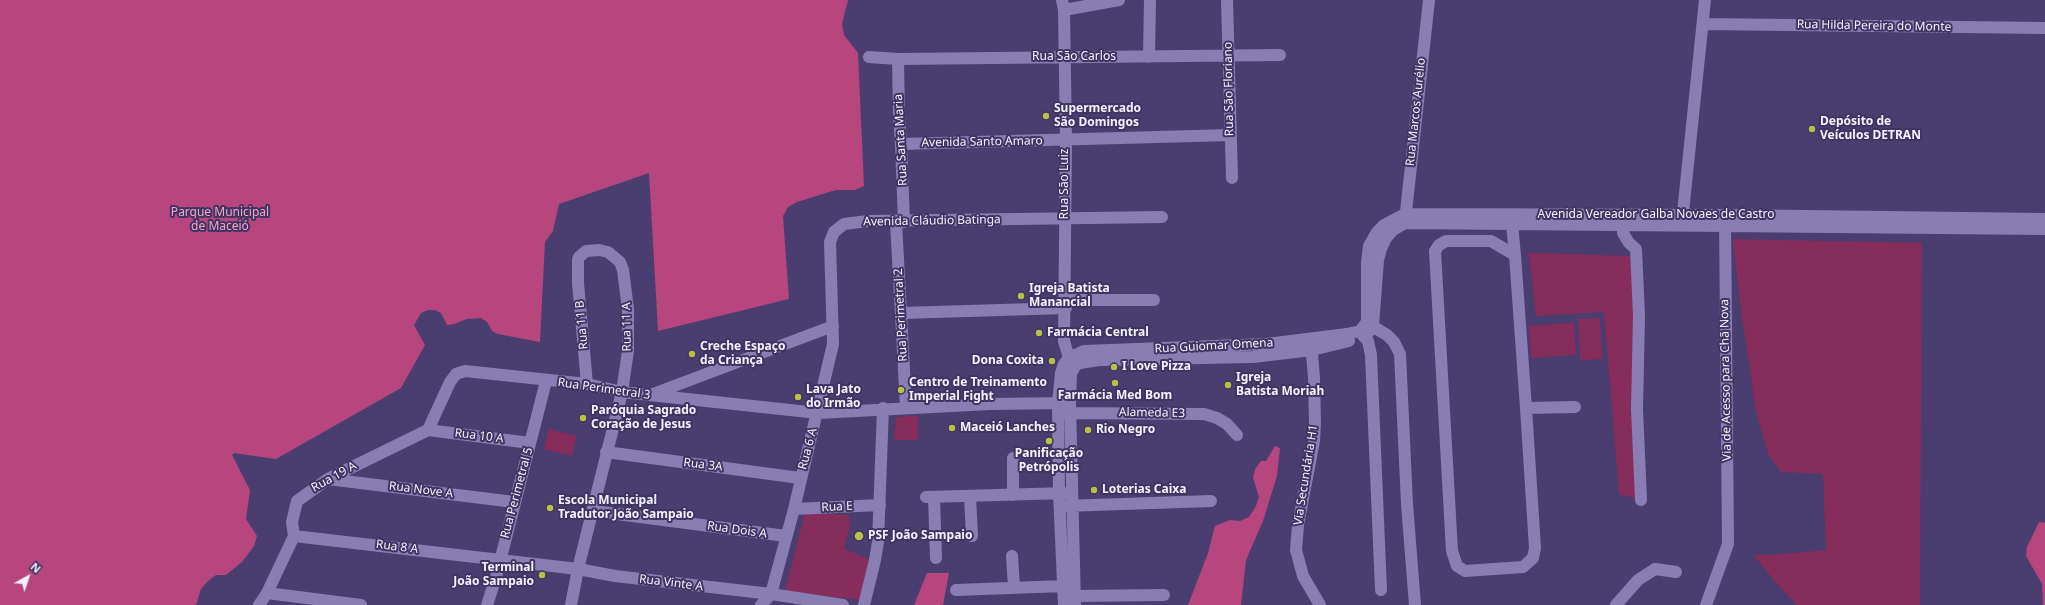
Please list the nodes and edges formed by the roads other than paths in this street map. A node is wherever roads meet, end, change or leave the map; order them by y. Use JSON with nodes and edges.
{"nodes":[{"id":1,"x":1119,"y":0,"type":"edge"},
{"id":2,"x":1150,"y":0,"type":"edge"},
{"id":3,"x":1228,"y":0,"type":"edge"},
{"id":4,"x":1429,"y":0,"type":"edge"},
{"id":5,"x":1705,"y":0,"type":"edge"},
{"id":6,"x":1063,"y":5,"type":"edge"},
{"id":7,"x":1702,"y":24,"type":"junction"},
{"id":8,"x":2045,"y":28,"type":"edge"},
{"id":9,"x":1280,"y":55,"type":"dead end"},
{"id":10,"x":1064,"y":56,"type":"junction"},
{"id":11,"x":869,"y":57,"type":"dead end"},
{"id":12,"x":1149,"y":57,"type":"junction"},
{"id":13,"x":1228,"y":57,"type":"junction"},
{"id":14,"x":898,"y":59,"type":"junction"},
{"id":15,"x":1230,"y":135,"type":"junction"},
{"id":16,"x":1066,"y":140,"type":"junction"},
{"id":17,"x":902,"y":144,"type":"junction"},
{"id":18,"x":1232,"y":178,"type":"dead end"},
{"id":19,"x":1162,"y":217,"type":"dead end"},
{"id":20,"x":1065,"y":219,"type":"junction"},
{"id":21,"x":1405,"y":219,"type":"junction"},
{"id":22,"x":2045,"y":219,"type":"edge"},
{"id":23,"x":1683,"y":220,"type":"junction"},
{"id":24,"x":1725,"y":221,"type":"junction"},
{"id":25,"x":900,"y":222,"type":"junction"},
{"id":26,"x":1512,"y":224,"type":"junction"},
{"id":27,"x":1623,"y":224,"type":"junction"},
{"id":28,"x":2045,"y":229,"type":"edge"},
{"id":29,"x":1515,"y":255,"type":"junction"},
{"id":30,"x":620,"y":262,"type":"joint"},
{"id":31,"x":830,"y":264,"type":"joint"},
{"id":32,"x":1154,"y":300,"type":"dead end"},
{"id":33,"x":1066,"y":304,"type":"junction"},
{"id":34,"x":902,"y":313,"type":"junction"},
{"id":35,"x":833,"y":326,"type":"junction"},
{"id":36,"x":1366,"y":329,"type":"junction"},
{"id":37,"x":1311,"y":344,"type":"junction"},
{"id":38,"x":1072,"y":361,"type":"junction"},
{"id":39,"x":546,"y":381,"type":"junction"},
{"id":40,"x":587,"y":384,"type":"junction"},
{"id":41,"x":622,"y":392,"type":"junction"},
{"id":42,"x":650,"y":395,"type":"junction"},
{"id":43,"x":906,"y":407,"type":"junction"},
{"id":44,"x":1575,"y":407,"type":"dead end"},
{"id":45,"x":883,"y":408,"type":"junction"},
{"id":46,"x":1064,"y":408,"type":"junction"},
{"id":47,"x":1526,"y":408,"type":"junction"},
{"id":48,"x":818,"y":413,"type":"junction"},
{"id":49,"x":428,"y":430,"type":"junction"},
{"id":50,"x":1238,"y":435,"type":"dead end"},
{"id":51,"x":530,"y":443,"type":"junction"},
{"id":52,"x":606,"y":452,"type":"junction"},
{"id":53,"x":1013,"y":458,"type":"dead end"},
{"id":54,"x":328,"y":478,"type":"junction"},
{"id":55,"x":800,"y":478,"type":"junction"},
{"id":56,"x":1065,"y":493,"type":"junction"},
{"id":57,"x":970,"y":496,"type":"junction"},
{"id":58,"x":1013,"y":496,"type":"junction"},
{"id":59,"x":1641,"y":500,"type":"dead end"},
{"id":60,"x":1211,"y":501,"type":"dead end"},
{"id":61,"x":514,"y":502,"type":"junction"},
{"id":62,"x":880,"y":505,"type":"junction"},
{"id":63,"x":1066,"y":506,"type":"junction"},
{"id":64,"x":794,"y":509,"type":"junction"},
{"id":65,"x":594,"y":511,"type":"junction"},
{"id":66,"x":294,"y":536,"type":"junction"},
{"id":67,"x":786,"y":536,"type":"junction"},
{"id":68,"x":972,"y":536,"type":"dead end"},
{"id":69,"x":1012,"y":556,"type":"dead end"},
{"id":70,"x":936,"y":558,"type":"dead end"},
{"id":71,"x":500,"y":559,"type":"junction"},
{"id":72,"x":578,"y":569,"type":"junction"},
{"id":73,"x":1676,"y":572,"type":"dead end"},
{"id":74,"x":1064,"y":586,"type":"junction"},
{"id":75,"x":1014,"y":587,"type":"junction"},
{"id":76,"x":956,"y":590,"type":"dead end"},
{"id":77,"x":1381,"y":590,"type":"dead end"},
{"id":78,"x":267,"y":593,"type":"junction"},
{"id":79,"x":771,"y":594,"type":"junction"},
{"id":80,"x":1164,"y":595,"type":"dead end"},
{"id":81,"x":1075,"y":600,"type":"edge"},
{"id":82,"x":259,"y":605,"type":"edge"},
{"id":83,"x":361,"y":605,"type":"edge"},
{"id":84,"x":487,"y":605,"type":"edge"},
{"id":85,"x":571,"y":605,"type":"edge"},
{"id":86,"x":761,"y":605,"type":"edge"},
{"id":87,"x":843,"y":605,"type":"edge"},
{"id":88,"x":864,"y":605,"type":"edge"},
{"id":89,"x":1064,"y":605,"type":"edge"},
{"id":90,"x":1320,"y":605,"type":"edge"},
{"id":91,"x":1415,"y":605,"type":"edge"},
{"id":92,"x":1616,"y":605,"type":"edge"},
{"id":93,"x":1706,"y":605,"type":"edge"}],
"edges":[{"from":1,"to":6,"type":"street"},
{"from":2,"to":12,"type":"street"},
{"from":3,"to":13,"type":"street","name":"Rua São Floriano"},
{"from":4,"to":21,"type":"street","name":"Rua Marcos Aurélio"},
{"from":5,"to":7,"type":"street"},
{"from":6,"to":10,"type":"street","name":"Rua São Luiz"},
{"from":7,"to":8,"type":"street","name":"Rua Hilda Pereira do Monte"},
{"from":7,"to":23,"type":"street"},
{"from":9,"to":13,"type":"street","name":"Rua São Carlos"},
{"from":10,"to":12,"type":"street","name":"Rua São Carlos"},
{"from":10,"to":14,"type":"street","name":"Rua São Carlos"},
{"from":10,"to":16,"type":"street","name":"Rua São Luiz"},
{"from":11,"to":14,"type":"street","name":"Rua São Carlos"},
{"from":12,"to":13,"type":"street","name":"Rua São Carlos"},
{"from":13,"to":15,"type":"street","name":"Rua São Floriano"},
{"from":14,"to":17,"type":"street","name":"Rua Santa Maria"},
{"from":15,"to":16,"type":"street","name":"Avenida Santo Amaro"},
{"from":15,"to":18,"type":"street","name":"Rua São Floriano"},
{"from":16,"to":17,"type":"street","name":"Avenida Santo Amaro"},
{"from":16,"to":20,"type":"street","name":"Rua São Luiz"},
{"from":17,"to":25,"type":"street","name":"Rua Santa Maria"},
{"from":19,"to":20,"type":"street","name":"Avenida Cláudio Batinga"},
{"from":20,"to":25,"type":"street","name":"Avenida Cláudio Batinga"},
{"from":20,"to":33,"type":"street","name":"Rua São Luiz"},
{"from":21,"to":23,"type":"street","name":"Avenida Vereador Galba Novaes de Castro"},
{"from":21,"to":26,"type":"street","name":"Avenida Vereador Galba Novaes de Castro"},
{"from":21,"to":36,"type":"street","name":"Avenida Vereador Galba Novaes de Castro"},
{"from":22,"to":24,"type":"street","name":"Avenida Vereador Galba Novaes de Castro"},
{"from":23,"to":24,"type":"street","name":"Avenida Vereador Galba Novaes de Castro"},
{"from":23,"to":27,"type":"street","name":"Avenida Vereador Galba Novaes de Castro"},
{"from":24,"to":28,"type":"street","name":"Avenida Vereador Galba Novaes de Castro"},
{"from":24,"to":93,"type":"street","name":"Via de Acesso para Chã Nova"},
{"from":25,"to":31,"type":"street","name":"Avenida Cláudio Batinga"},
{"from":25,"to":34,"type":"street","name":"Rua Perimetral 2"},
{"from":26,"to":27,"type":"street","name":"Avenida Vereador Galba Novaes de Castro"},
{"from":26,"to":29,"type":"street"},
{"from":27,"to":59,"type":"street"},
{"from":29,"to":47,"type":"street"},
{"from":29,"to":47,"type":"street"},
{"from":30,"to":40,"type":"street","name":"Rua 11 B"},
{"from":30,"to":41,"type":"street","name":"Rua 11 A"},
{"from":31,"to":35,"type":"street","name":"Rua 6 A"},
{"from":32,"to":33,"type":"street"},
{"from":33,"to":34,"type":"street"},
{"from":33,"to":38,"type":"street","name":"Rua São Luiz"},
{"from":34,"to":43,"type":"street","name":"Rua Perimetral 2"},
{"from":35,"to":42,"type":"street"},
{"from":35,"to":48,"type":"street","name":"Rua 6 A"},
{"from":36,"to":37,"type":"street","name":"Rua Guiomar Omena"},
{"from":36,"to":77,"type":"street"},
{"from":36,"to":91,"type":"street"},
{"from":37,"to":38,"type":"street","name":"Rua Guiomar Omena"},
{"from":37,"to":90,"type":"street","name":"Via Secundária H1"},
{"from":38,"to":46,"type":"street"},
{"from":39,"to":40,"type":"street","name":"Rua Perimetral 3"},
{"from":39,"to":49,"type":"street","name":"Rua Perimetral 3"},
{"from":39,"to":51,"type":"street","name":"Rua Perimetral 5"},
{"from":40,"to":41,"type":"street","name":"Rua Perimetral 3"},
{"from":41,"to":42,"type":"street","name":"Rua Perimetral 3"},
{"from":41,"to":52,"type":"street","name":"Rua 11 A"},
{"from":42,"to":48,"type":"street","name":"Rua Perimetral 3"},
{"from":43,"to":45,"type":"street","name":"Rua Perimetral 3"},
{"from":43,"to":46,"type":"street","name":"Alameda E3"},
{"from":44,"to":47,"type":"street"},
{"from":45,"to":48,"type":"street","name":"Rua Perimetral 3"},
{"from":45,"to":62,"type":"street"},
{"from":46,"to":50,"type":"street","name":"Alameda E3"},
{"from":46,"to":56,"type":"street"},
{"from":48,"to":55,"type":"street","name":"Rua 6 A"},
{"from":49,"to":51,"type":"street","name":"Rua 10 A"},
{"from":49,"to":54,"type":"street","name":"Rua 19 A"},
{"from":51,"to":61,"type":"street","name":"Rua Perimetral 5"},
{"from":52,"to":55,"type":"street","name":"Rua 3A"},
{"from":52,"to":65,"type":"street","name":"Rua 11 A"},
{"from":53,"to":58,"type":"street"},
{"from":54,"to":61,"type":"street","name":"Rua Nove A"},
{"from":54,"to":66,"type":"street","name":"Rua 19 A"},
{"from":55,"to":64,"type":"street","name":"Rua 6 A"},
{"from":56,"to":58,"type":"street"},
{"from":56,"to":63,"type":"street"},
{"from":57,"to":58,"type":"street"},
{"from":57,"to":68,"type":"street"},
{"from":57,"to":70,"type":"street"},
{"from":60,"to":63,"type":"street"},
{"from":61,"to":71,"type":"street","name":"Rua Perimetral 5"},
{"from":62,"to":64,"type":"street","name":"Rua E"},
{"from":62,"to":88,"type":"street"},
{"from":63,"to":74,"type":"street"},
{"from":63,"to":81,"type":"street"},
{"from":64,"to":67,"type":"street","name":"Rua 6 A"},
{"from":65,"to":67,"type":"street","name":"Rua Dois A"},
{"from":65,"to":72,"type":"street","name":"Rua 11 A"},
{"from":66,"to":71,"type":"street","name":"Rua 8 A"},
{"from":66,"to":78,"type":"street","name":"Rua 19 A"},
{"from":67,"to":79,"type":"street","name":"Rua 6 A"},
{"from":69,"to":75,"type":"street"},
{"from":71,"to":72,"type":"street","name":"Rua Vinte A"},
{"from":71,"to":84,"type":"street","name":"Rua Perimetral 5"},
{"from":72,"to":79,"type":"street","name":"Rua Vinte A"},
{"from":72,"to":85,"type":"street","name":"Rua 11 A"},
{"from":73,"to":92,"type":"street"},
{"from":74,"to":75,"type":"street"},
{"from":74,"to":89,"type":"street"},
{"from":75,"to":76,"type":"street"},
{"from":78,"to":82,"type":"street","name":"Rua 19 A"},
{"from":78,"to":83,"type":"street"},
{"from":79,"to":86,"type":"street","name":"Rua 6 A"},
{"from":79,"to":87,"type":"street","name":"Rua Vinte A"},
{"from":80,"to":81,"type":"street"}]}
